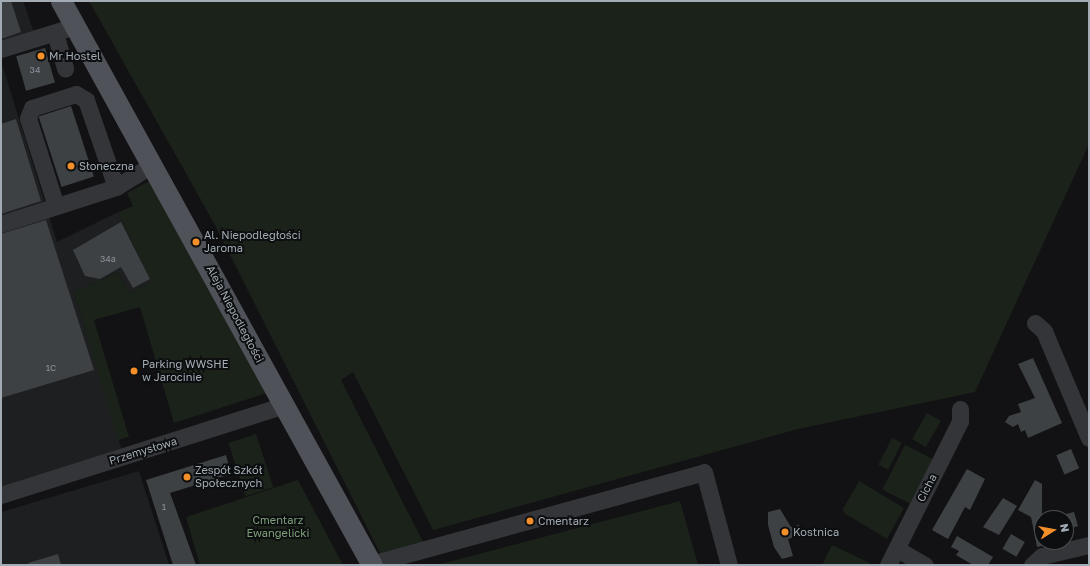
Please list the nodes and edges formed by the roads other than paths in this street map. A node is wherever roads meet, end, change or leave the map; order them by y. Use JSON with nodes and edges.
{"nodes":[{"id":1,"x":62,"y":1,"type":"edge"},
{"id":2,"x":75,"y":26,"type":"junction"},
{"id":3,"x":55,"y":33,"type":"junction"},
{"id":4,"x":1,"y":49,"type":"edge"},
{"id":5,"x":65,"y":69,"type":"dead end"},
{"id":6,"x":152,"y":165,"type":"junction"},
{"id":7,"x":116,"y":187,"type":"junction"},
{"id":8,"x":56,"y":206,"type":"junction"},
{"id":9,"x":1,"y":224,"type":"edge"},
{"id":10,"x":1035,"y":323,"type":"dead end"},
{"id":11,"x":284,"y":405,"type":"junction"},
{"id":12,"x":960,"y":409,"type":"dead end"},
{"id":13,"x":1089,"y":438,"type":"edge"},
{"id":14,"x":1,"y":495,"type":"edge"},
{"id":15,"x":1089,"y":545,"type":"edge"},
{"id":16,"x":896,"y":549,"type":"junction"},
{"id":17,"x":372,"y":565,"type":"edge"},
{"id":18,"x":729,"y":565,"type":"edge"},
{"id":19,"x":888,"y":565,"type":"edge"},
{"id":20,"x":925,"y":565,"type":"edge"},
{"id":21,"x":1032,"y":565,"type":"edge"}],
"edges":[{"from":1,"to":2,"type":"main road","name":"Aleja Niepodległości"},
{"from":2,"to":3,"type":"street"},
{"from":2,"to":6,"type":"main road","name":"Aleja Niepodległości"},
{"from":3,"to":4,"type":"street"},
{"from":3,"to":5,"type":"street"},
{"from":6,"to":7,"type":"street"},
{"from":6,"to":11,"type":"main road","name":"Aleja Niepodległości"},
{"from":7,"to":8,"type":"street"},
{"from":7,"to":8,"type":"street"},
{"from":8,"to":9,"type":"street"},
{"from":10,"to":13,"type":"street"},
{"from":11,"to":14,"type":"street","name":"Przemysłowa"},
{"from":11,"to":17,"type":"main road","name":"Aleja Niepodległości"},
{"from":12,"to":16,"type":"street","name":"Cicha"},
{"from":15,"to":21,"type":"street"},
{"from":16,"to":19,"type":"street","name":"Cicha"},
{"from":16,"to":20,"type":"street"},
{"from":17,"to":18,"type":"street"}]}
